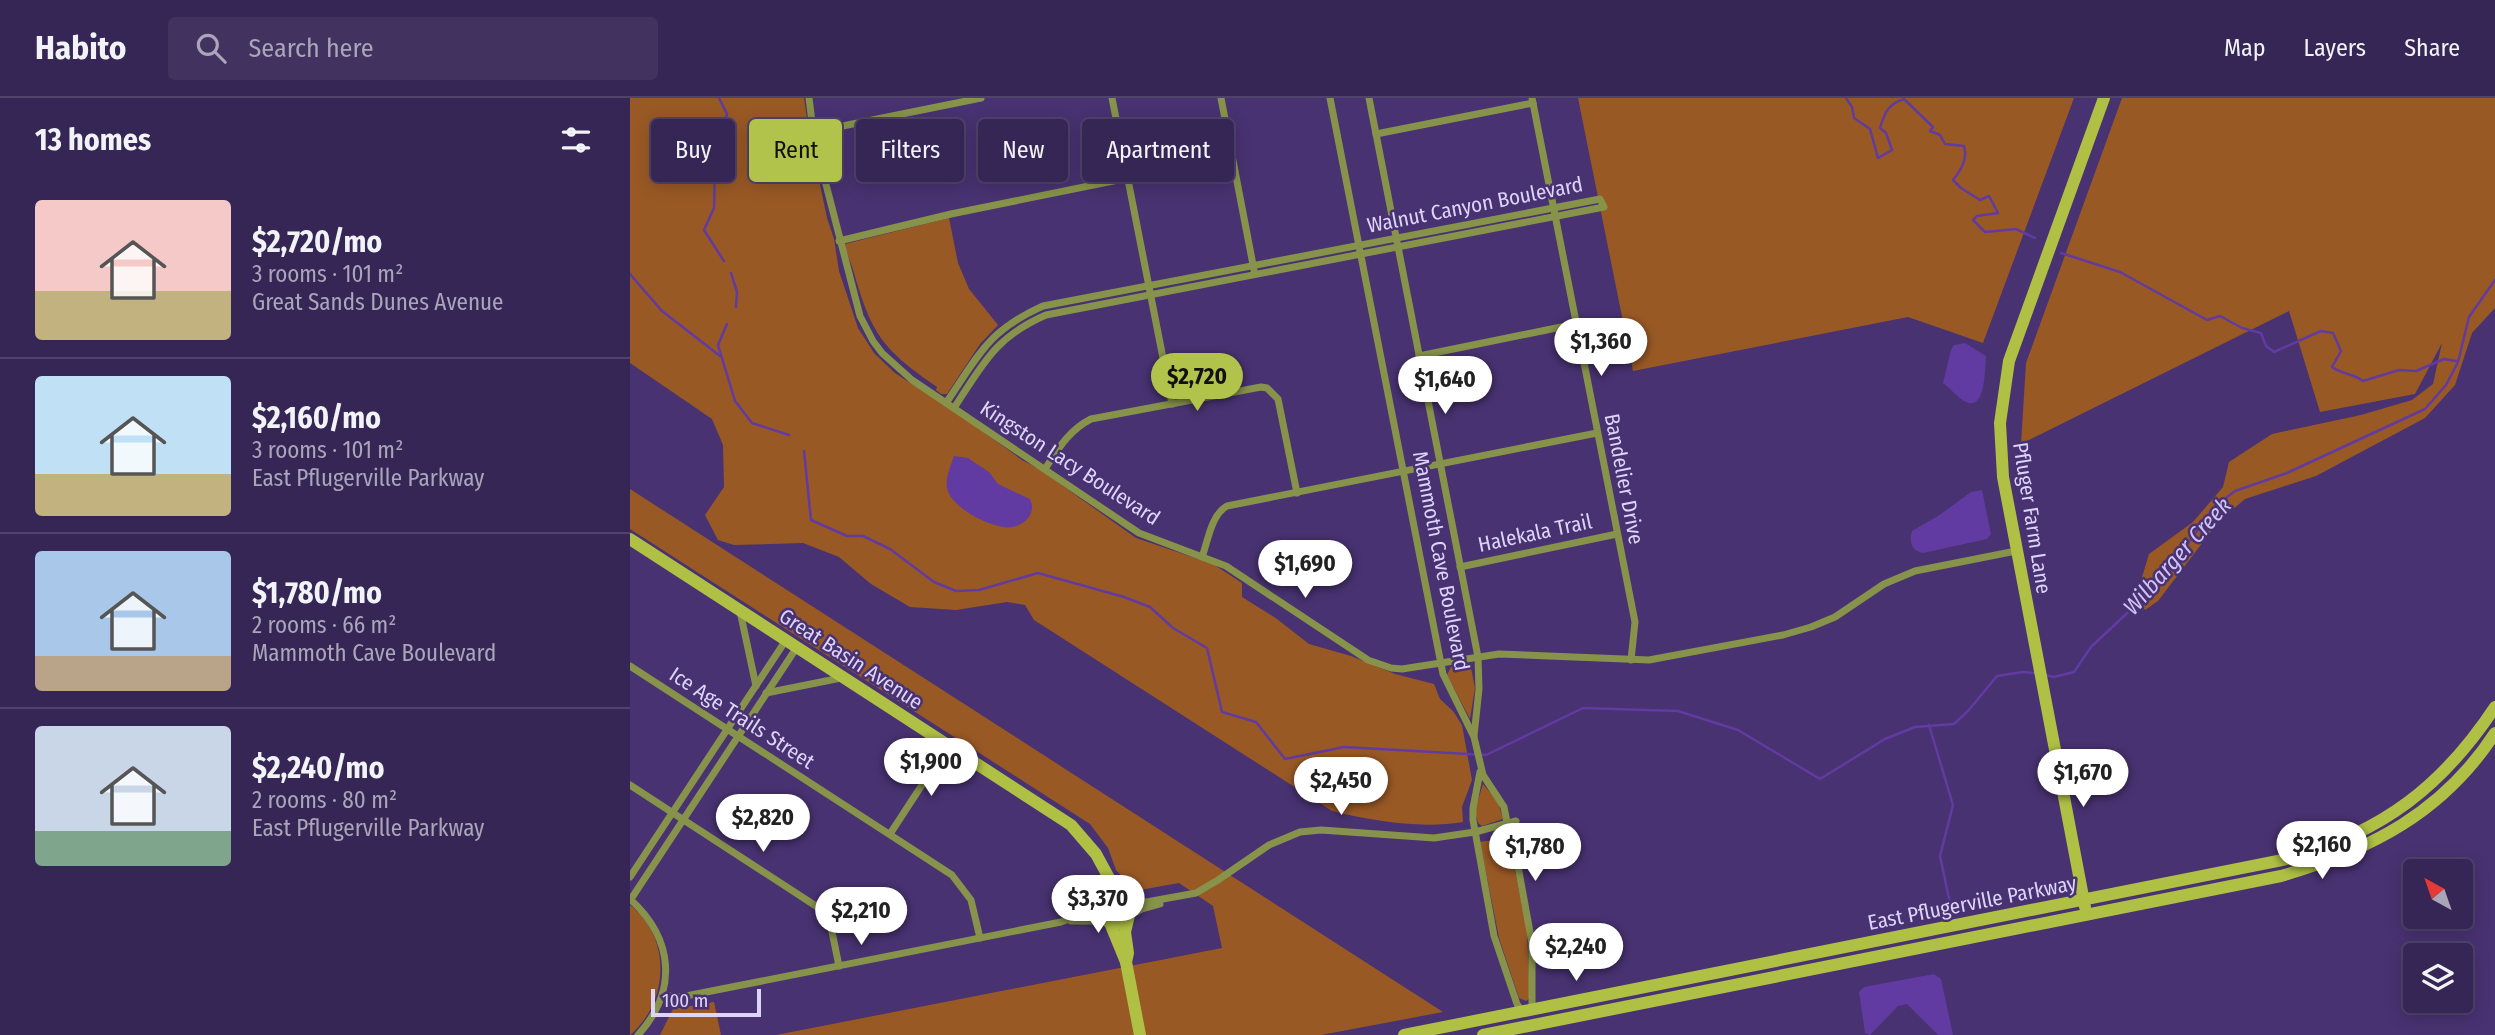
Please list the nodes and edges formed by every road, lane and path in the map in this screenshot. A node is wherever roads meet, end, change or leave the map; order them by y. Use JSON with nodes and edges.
{"nodes":[{"id":1,"x":809,"y":98,"type":"edge"},
{"id":2,"x":981,"y":98,"type":"edge"},
{"id":3,"x":1112,"y":98,"type":"edge"},
{"id":4,"x":1221,"y":98,"type":"edge"},
{"id":5,"x":1330,"y":98,"type":"edge"},
{"id":6,"x":1369,"y":98,"type":"edge"},
{"id":7,"x":2104,"y":98,"type":"edge"},
{"id":8,"x":1532,"y":101,"type":"edge"},
{"id":9,"x":811,"y":119,"type":"edge"},
{"id":10,"x":1116,"y":119,"type":"edge"},
{"id":11,"x":842,"y":126,"type":"edge"},
{"id":12,"x":1376,"y":134,"type":"junction"},
{"id":13,"x":825,"y":182,"type":"edge"},
{"id":14,"x":1109,"y":182,"type":"edge"},
{"id":15,"x":1129,"y":182,"type":"edge"},
{"id":16,"x":1554,"y":213,"type":"junction"},
{"id":17,"x":1396,"y":239,"type":"junction"},
{"id":18,"x":839,"y":241,"type":"junction"},
{"id":19,"x":1359,"y":245,"type":"junction"},
{"id":20,"x":1398,"y":248,"type":"junction"},
{"id":21,"x":1360,"y":254,"type":"junction"},
{"id":22,"x":1254,"y":270,"type":"junction"},
{"id":23,"x":1150,"y":290,"type":"junction"},
{"id":24,"x":1576,"y":324,"type":"junction"},
{"id":25,"x":1419,"y":356,"type":"junction"},
{"id":26,"x":946,"y":403,"type":"junction"},
{"id":27,"x":1172,"y":404,"type":"junction"},
{"id":28,"x":954,"y":408,"type":"junction"},
{"id":29,"x":1597,"y":433,"type":"junction"},
{"id":30,"x":1440,"y":465,"type":"junction"},
{"id":31,"x":1045,"y":469,"type":"junction"},
{"id":32,"x":1403,"y":470,"type":"junction"},
{"id":33,"x":1297,"y":493,"type":"junction"},
{"id":34,"x":1617,"y":534,"type":"junction"},
{"id":35,"x":632,"y":543,"type":"edge"},
{"id":36,"x":2016,"y":551,"type":"junction"},
{"id":37,"x":1202,"y":557,"type":"junction"},
{"id":38,"x":1460,"y":566,"type":"junction"},
{"id":39,"x":740,"y":610,"type":"junction"},
{"id":40,"x":791,"y":643,"type":"junction"},
{"id":41,"x":1478,"y":657,"type":"junction"},
{"id":42,"x":1631,"y":660,"type":"junction"},
{"id":43,"x":1440,"y":663,"type":"junction"},
{"id":44,"x":630,"y":666,"type":"edge"},
{"id":45,"x":844,"y":677,"type":"junction"},
{"id":46,"x":756,"y":686,"type":"junction"},
{"id":47,"x":766,"y":693,"type":"junction"},
{"id":48,"x":2495,"y":707,"type":"edge"},
{"id":49,"x":728,"y":730,"type":"junction"},
{"id":50,"x":2495,"y":733,"type":"edge"},
{"id":51,"x":738,"y":736,"type":"junction"},
{"id":52,"x":1474,"y":737,"type":"junction"},
{"id":53,"x":948,"y":745,"type":"junction"},
{"id":54,"x":1480,"y":768,"type":"junction"},
{"id":55,"x":2444,"y":772,"type":"junction"},
{"id":56,"x":2454,"y":782,"type":"junction"},
{"id":57,"x":630,"y":785,"type":"edge"},
{"id":58,"x":673,"y":813,"type":"junction"},
{"id":59,"x":684,"y":818,"type":"junction"},
{"id":60,"x":1516,"y":821,"type":"dead end"},
{"id":61,"x":1507,"y":824,"type":"junction"},
{"id":62,"x":1475,"y":832,"type":"junction"},
{"id":63,"x":890,"y":834,"type":"junction"},
{"id":64,"x":1106,"y":872,"type":"junction"},
{"id":65,"x":630,"y":877,"type":"edge"},
{"id":66,"x":1187,"y":895,"type":"junction"},
{"id":67,"x":1125,"y":898,"type":"junction"},
{"id":68,"x":631,"y":899,"type":"edge"},
{"id":69,"x":2084,"y":900,"type":"junction"},
{"id":70,"x":1104,"y":902,"type":"junction"},
{"id":71,"x":2087,"y":915,"type":"junction"},
{"id":72,"x":1128,"y":918,"type":"junction"},
{"id":73,"x":1063,"y":922,"type":"junction"},
{"id":74,"x":1109,"y":922,"type":"junction"},
{"id":75,"x":979,"y":938,"type":"junction"},
{"id":76,"x":1808,"y":954,"type":"junction"},
{"id":77,"x":1126,"y":962,"type":"junction"},
{"id":78,"x":839,"y":966,"type":"junction"},
{"id":79,"x":1812,"y":969,"type":"junction"},
{"id":80,"x":663,"y":995,"type":"junction"},
{"id":81,"x":1527,"y":1010,"type":"junction"},
{"id":82,"x":1531,"y":1030,"type":"edge"},
{"id":83,"x":638,"y":1035,"type":"edge"},
{"id":84,"x":1140,"y":1035,"type":"edge"},
{"id":85,"x":1404,"y":1035,"type":"edge"},
{"id":86,"x":1483,"y":1035,"type":"edge"}],
"edges":[{"from":1,"to":9,"type":"street","name":"Kingston Lacy Boulevard"},
{"from":2,"to":11,"type":"street"},
{"from":3,"to":10,"type":"street"},
{"from":4,"to":22,"type":"street"},
{"from":5,"to":19,"type":"street","name":"Mammoth Cave Boulevard"},
{"from":6,"to":12,"type":"street","name":"Mammoth Cave Boulevard"},
{"from":7,"to":36,"type":"main road","name":"Pfluger Farm Lane"},
{"from":8,"to":12,"type":"street"},
{"from":8,"to":16,"type":"street","name":"Bandelier Drive"},
{"from":12,"to":17,"type":"street","name":"Mammoth Cave Boulevard"},
{"from":13,"to":18,"type":"street","name":"Kingston Lacy Boulevard"},
{"from":14,"to":18,"type":"street"},
{"from":15,"to":23,"type":"street"},
{"from":16,"to":16,"type":"street","name":"Walnut Canyon Boulevard"},
{"from":16,"to":17,"type":"street","name":"Walnut Canyon Boulevard"},
{"from":16,"to":20,"type":"street","name":"Walnut Canyon Boulevard"},
{"from":16,"to":24,"type":"street","name":"Bandelier Drive"},
{"from":17,"to":19,"type":"street","name":"Walnut Canyon Boulevard"},
{"from":17,"to":20,"type":"street","name":"Mammoth Cave Boulevard"},
{"from":18,"to":26,"type":"street","name":"Kingston Lacy Boulevard"},
{"from":19,"to":21,"type":"street","name":"Mammoth Cave Boulevard"},
{"from":19,"to":22,"type":"street","name":"Walnut Canyon Boulevard"},
{"from":20,"to":21,"type":"street","name":"Walnut Canyon Boulevard"},
{"from":20,"to":25,"type":"street","name":"Mammoth Cave Boulevard"},
{"from":21,"to":22,"type":"street","name":"Walnut Canyon Boulevard"},
{"from":21,"to":32,"type":"street","name":"Mammoth Cave Boulevard"},
{"from":22,"to":23,"type":"street","name":"Walnut Canyon Boulevard"},
{"from":23,"to":26,"type":"street","name":"Walnut Canyon Boulevard"},
{"from":23,"to":27,"type":"street"},
{"from":23,"to":28,"type":"street","name":"Walnut Canyon Boulevard"},
{"from":24,"to":25,"type":"street"},
{"from":24,"to":29,"type":"street","name":"Bandelier Drive"},
{"from":25,"to":30,"type":"street","name":"Mammoth Cave Boulevard"},
{"from":26,"to":28,"type":"street","name":"Kingston Lacy Boulevard"},
{"from":27,"to":31,"type":"street"},
{"from":27,"to":33,"type":"street"},
{"from":28,"to":31,"type":"street","name":"Kingston Lacy Boulevard"},
{"from":29,"to":30,"type":"street"},
{"from":29,"to":34,"type":"street","name":"Bandelier Drive"},
{"from":30,"to":32,"type":"street"},
{"from":30,"to":38,"type":"street","name":"Mammoth Cave Boulevard"},
{"from":31,"to":37,"type":"street","name":"Kingston Lacy Boulevard"},
{"from":32,"to":33,"type":"street"},
{"from":32,"to":43,"type":"street","name":"Mammoth Cave Boulevard"},
{"from":33,"to":37,"type":"street"},
{"from":34,"to":38,"type":"street","name":"Halekala Trail"},
{"from":34,"to":42,"type":"street","name":"Bandelier Drive"},
{"from":35,"to":39,"type":"main road","name":"Great Basin Avenue"},
{"from":36,"to":42,"type":"street","name":"Kingston Lacy Boulevard"},
{"from":36,"to":69,"type":"main road","name":"Pfluger Farm Lane"},
{"from":37,"to":43,"type":"street","name":"Kingston Lacy Boulevard"},
{"from":38,"to":41,"type":"street","name":"Mammoth Cave Boulevard"},
{"from":39,"to":40,"type":"main road","name":"Great Basin Avenue"},
{"from":39,"to":46,"type":"street"},
{"from":40,"to":45,"type":"main road","name":"Great Basin Avenue"},
{"from":40,"to":46,"type":"street"},
{"from":40,"to":47,"type":"street"},
{"from":41,"to":42,"type":"street","name":"Kingston Lacy Boulevard"},
{"from":41,"to":43,"type":"street","name":"Kingston Lacy Boulevard"},
{"from":41,"to":52,"type":"street","name":"Mammoth Cave Boulevard"},
{"from":43,"to":52,"type":"street","name":"Mammoth Cave Boulevard"},
{"from":44,"to":49,"type":"street","name":"Ice Age Trails Street"},
{"from":45,"to":47,"type":"street"},
{"from":45,"to":53,"type":"main road","name":"Great Basin Avenue"},
{"from":46,"to":49,"type":"street"},
{"from":47,"to":51,"type":"street"},
{"from":48,"to":55,"type":"main road","name":"East Pflugerville Parkway"},
{"from":49,"to":51,"type":"street","name":"Ice Age Trails Street"},
{"from":49,"to":58,"type":"street"},
{"from":50,"to":56,"type":"main road","name":"East Pflugerville Parkway"},
{"from":51,"to":59,"type":"street"},
{"from":51,"to":63,"type":"street","name":"Ice Age Trails Street"},
{"from":52,"to":54,"type":"street","name":"Mammoth Cave Boulevard"},
{"from":53,"to":63,"type":"street"},
{"from":53,"to":64,"type":"main road","name":"Great Basin Avenue"},
{"from":54,"to":61,"type":"street","name":"Mammoth Cave Boulevard"},
{"from":54,"to":62,"type":"street","name":"Mammoth Cave Boulevard"},
{"from":55,"to":56,"type":"street"},
{"from":55,"to":69,"type":"main road","name":"East Pflugerville Parkway"},
{"from":56,"to":71,"type":"main road","name":"East Pflugerville Parkway"},
{"from":57,"to":58,"type":"street"},
{"from":58,"to":59,"type":"street"},
{"from":58,"to":65,"type":"street"},
{"from":59,"to":68,"type":"street"},
{"from":59,"to":78,"type":"street"},
{"from":60,"to":61,"type":"street"},
{"from":61,"to":62,"type":"street"},
{"from":61,"to":81,"type":"street","name":"Mammoth Cave Boulevard"},
{"from":62,"to":66,"type":"street"},
{"from":62,"to":81,"type":"street","name":"Mammoth Cave Boulevard"},
{"from":63,"to":75,"type":"street","name":"Ice Age Trails Street"},
{"from":64,"to":67,"type":"main road","name":"Great Basin Avenue"},
{"from":64,"to":70,"type":"main road"},
{"from":66,"to":67,"type":"street"},
{"from":66,"to":72,"type":"street"},
{"from":67,"to":70,"type":"main road"},
{"from":67,"to":72,"type":"main road"},
{"from":68,"to":80,"type":"street"},
{"from":69,"to":71,"type":"main road","name":"Pfluger Farm Lane"},
{"from":69,"to":76,"type":"main road","name":"East Pflugerville Parkway"},
{"from":70,"to":73,"type":"street"},
{"from":70,"to":74,"type":"main road"},
{"from":71,"to":79,"type":"main road","name":"East Pflugerville Parkway"},
{"from":72,"to":74,"type":"main road"},
{"from":72,"to":77,"type":"main road"},
{"from":73,"to":74,"type":"street"},
{"from":73,"to":75,"type":"street"},
{"from":74,"to":77,"type":"main road"},
{"from":75,"to":78,"type":"street"},
{"from":76,"to":79,"type":"street"},
{"from":76,"to":81,"type":"main road","name":"East Pflugerville Parkway"},
{"from":77,"to":84,"type":"main road"},
{"from":78,"to":80,"type":"street"},
{"from":79,"to":82,"type":"main road","name":"East Pflugerville Parkway"},
{"from":80,"to":83,"type":"street"},
{"from":81,"to":82,"type":"main road","name":"Mammoth Cave Boulevard"},
{"from":81,"to":85,"type":"main road","name":"East Pflugerville Parkway"},
{"from":82,"to":86,"type":"main road","name":"East Pflugerville Parkway"}]}
